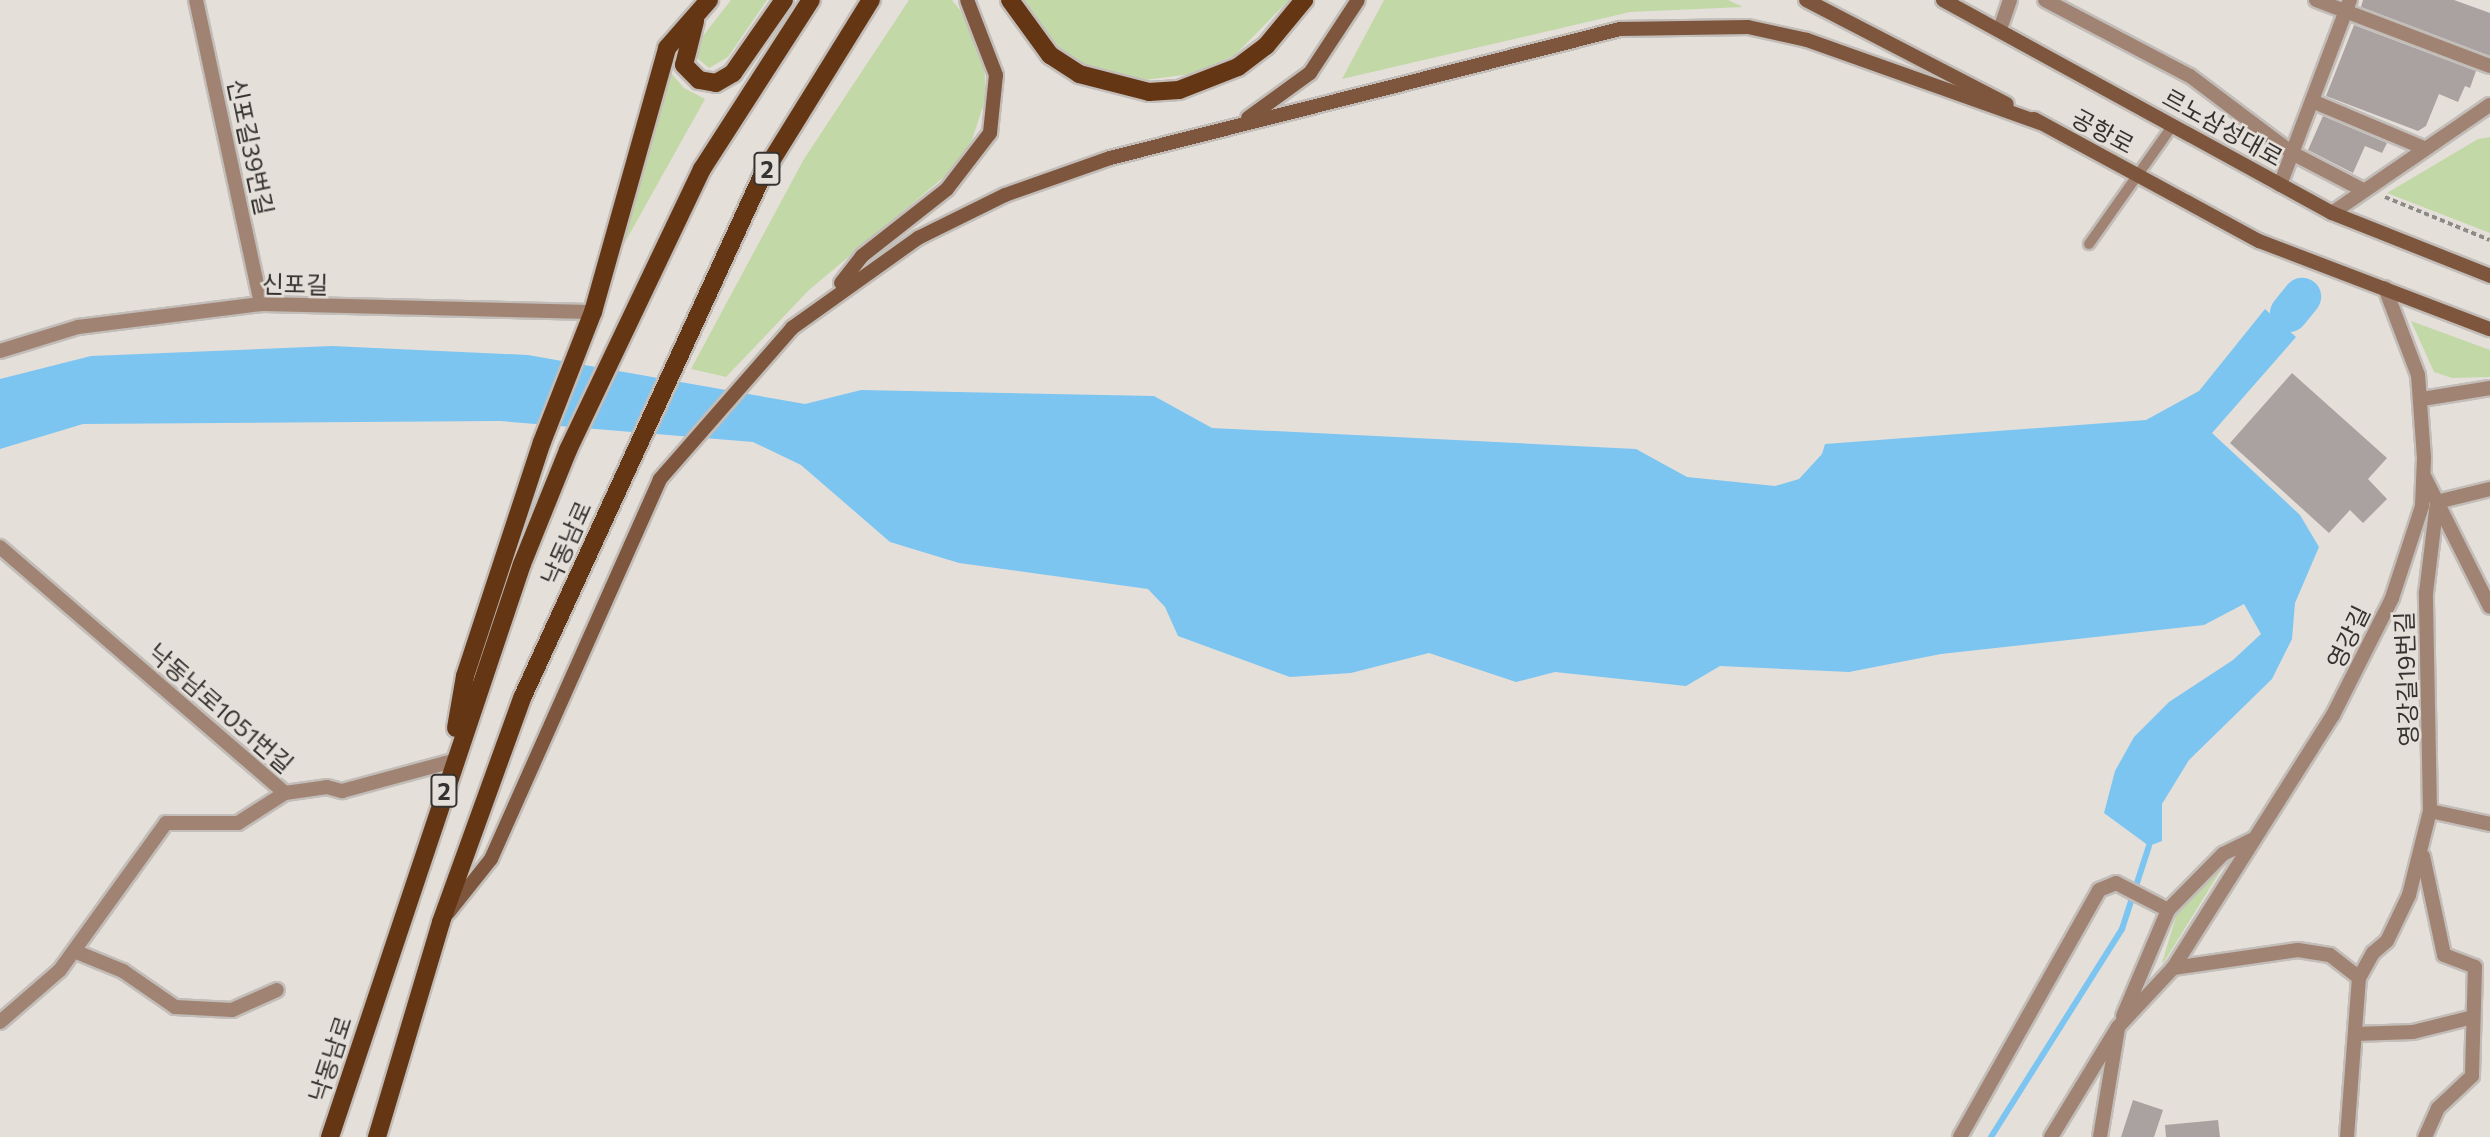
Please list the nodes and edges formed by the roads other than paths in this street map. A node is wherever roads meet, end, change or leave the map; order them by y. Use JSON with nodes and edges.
{"nodes":[{"id":1,"x":196,"y":0,"type":"edge"},
{"id":2,"x":784,"y":0,"type":"edge"},
{"id":3,"x":811,"y":0,"type":"edge"},
{"id":4,"x":871,"y":0,"type":"edge"},
{"id":5,"x":967,"y":0,"type":"edge"},
{"id":6,"x":1010,"y":0,"type":"edge"},
{"id":7,"x":1304,"y":0,"type":"edge"},
{"id":8,"x":1358,"y":0,"type":"edge"},
{"id":9,"x":1806,"y":0,"type":"edge"},
{"id":10,"x":1943,"y":0,"type":"edge"},
{"id":11,"x":2010,"y":0,"type":"edge"},
{"id":12,"x":2045,"y":0,"type":"edge"},
{"id":13,"x":2316,"y":0,"type":"edge"},
{"id":14,"x":705,"y":4,"type":"edge"},
{"id":15,"x":2348,"y":6,"type":"edge"},
{"id":16,"x":2000,"y":29,"type":"junction"},
{"id":17,"x":2490,"y":66,"type":"edge"},
{"id":18,"x":2312,"y":101,"type":"junction"},
{"id":19,"x":2490,"y":105,"type":"edge"},
{"id":20,"x":1241,"y":123,"type":"junction"},
{"id":21,"x":2040,"y":123,"type":"junction"},
{"id":22,"x":2173,"y":125,"type":"junction"},
{"id":23,"x":2424,"y":148,"type":"junction"},
{"id":24,"x":2292,"y":153,"type":"junction"},
{"id":25,"x":2138,"y":176,"type":"junction"},
{"id":26,"x":2280,"y":185,"type":"junction"},
{"id":27,"x":2363,"y":190,"type":"junction"},
{"id":28,"x":2332,"y":212,"type":"junction"},
{"id":29,"x":2089,"y":244,"type":"dead end"},
{"id":30,"x":2490,"y":276,"type":"edge"},
{"id":31,"x":2385,"y":288,"type":"junction"},
{"id":32,"x":831,"y":296,"type":"junction"},
{"id":33,"x":261,"y":304,"type":"junction"},
{"id":34,"x":593,"y":312,"type":"junction"},
{"id":35,"x":2490,"y":329,"type":"edge"},
{"id":36,"x":0,"y":351,"type":"edge"},
{"id":37,"x":2490,"y":388,"type":"edge"},
{"id":38,"x":2422,"y":399,"type":"junction"},
{"id":39,"x":2425,"y":478,"type":"junction"},
{"id":40,"x":2490,"y":489,"type":"edge"},
{"id":41,"x":2437,"y":502,"type":"junction"},
{"id":42,"x":0,"y":547,"type":"edge"},
{"id":43,"x":2490,"y":607,"type":"edge"},
{"id":44,"x":449,"y":762,"type":"junction"},
{"id":45,"x":444,"y":789,"type":"junction"},
{"id":46,"x":285,"y":793,"type":"junction"},
{"id":47,"x":2430,"y":811,"type":"junction"},
{"id":48,"x":2490,"y":824,"type":"edge"},
{"id":49,"x":2254,"y":839,"type":"junction"},
{"id":50,"x":2422,"y":855,"type":"junction"},
{"id":51,"x":2168,"y":910,"type":"junction"},
{"id":52,"x":441,"y":922,"type":"junction"},
{"id":53,"x":74,"y":951,"type":"junction"},
{"id":54,"x":2174,"y":968,"type":"junction"},
{"id":55,"x":2359,"y":978,"type":"junction"},
{"id":56,"x":277,"y":990,"type":"dead end"},
{"id":57,"x":2473,"y":1017,"type":"junction"},
{"id":58,"x":0,"y":1020,"type":"edge"},
{"id":59,"x":2118,"y":1027,"type":"junction"},
{"id":60,"x":2356,"y":1034,"type":"junction"},
{"id":61,"x":330,"y":1137,"type":"edge"},
{"id":62,"x":377,"y":1137,"type":"edge"},
{"id":63,"x":1960,"y":1137,"type":"edge"},
{"id":64,"x":2050,"y":1137,"type":"edge"},
{"id":65,"x":2100,"y":1137,"type":"edge"},
{"id":66,"x":2347,"y":1137,"type":"edge"},
{"id":67,"x":2425,"y":1137,"type":"edge"}],
"edges":[{"from":1,"to":33,"type":"street","name":"신포길39번길"},
{"from":2,"to":14,"type":"main road"},
{"from":3,"to":45,"type":"main road","name":"낙동남로","number":"2"},
{"from":4,"to":52,"type":"main road","name":"낙동남로","number":"2"},
{"from":5,"to":32,"type":"main road"},
{"from":6,"to":7,"type":"main road"},
{"from":8,"to":20,"type":"main road"},
{"from":9,"to":21,"type":"main road","name":"공항로"},
{"from":10,"to":16,"type":"main road","name":"르노삼성대로"},
{"from":11,"to":16,"type":"street"},
{"from":12,"to":24,"type":"street"},
{"from":13,"to":15,"type":"street"},
{"from":14,"to":34,"type":"main road"},
{"from":15,"to":17,"type":"street"},
{"from":15,"to":18,"type":"street"},
{"from":16,"to":22,"type":"main road","name":"르노삼성대로"},
{"from":18,"to":23,"type":"street"},
{"from":18,"to":24,"type":"street"},
{"from":19,"to":23,"type":"street"},
{"from":20,"to":21,"type":"main road"},
{"from":20,"to":32,"type":"main road"},
{"from":21,"to":25,"type":"main road","name":"공항로"},
{"from":22,"to":25,"type":"lane"},
{"from":22,"to":26,"type":"main road","name":"르노삼성대로"},
{"from":23,"to":27,"type":"street"},
{"from":24,"to":26,"type":"street"},
{"from":24,"to":27,"type":"street"},
{"from":25,"to":29,"type":"lane"},
{"from":25,"to":31,"type":"main road","name":"공항로"},
{"from":26,"to":28,"type":"main road","name":"르노삼성대로"},
{"from":27,"to":28,"type":"street"},
{"from":28,"to":30,"type":"main road","name":"르노삼성대로"},
{"from":31,"to":35,"type":"main road"},
{"from":31,"to":38,"type":"street","name":"영강길"},
{"from":32,"to":52,"type":"main road"},
{"from":33,"to":34,"type":"street","name":"신포길"},
{"from":33,"to":36,"type":"street","name":"신포길"},
{"from":34,"to":44,"type":"main road"},
{"from":37,"to":38,"type":"street"},
{"from":38,"to":39,"type":"street","name":"영강길"},
{"from":39,"to":41,"type":"street"},
{"from":39,"to":49,"type":"street","name":"영강길"},
{"from":40,"to":41,"type":"street"},
{"from":41,"to":43,"type":"street"},
{"from":41,"to":47,"type":"street","name":"영강길19번길"},
{"from":42,"to":46,"type":"street","name":"낙동남로1051번길"},
{"from":44,"to":45,"type":"main road"},
{"from":44,"to":46,"type":"street","name":"낙동남로1051번길"},
{"from":45,"to":61,"type":"main road","name":"낙동남로","number":"2"},
{"from":46,"to":53,"type":"street"},
{"from":47,"to":48,"type":"street"},
{"from":47,"to":50,"type":"street","name":"영강길19번길"},
{"from":49,"to":51,"type":"street"},
{"from":49,"to":54,"type":"street","name":"영강길"},
{"from":50,"to":55,"type":"street","name":"영강길19번길"},
{"from":50,"to":57,"type":"street","name":"영강길19번길"},
{"from":51,"to":59,"type":"street"},
{"from":51,"to":63,"type":"street"},
{"from":52,"to":62,"type":"main road","name":"낙동남로","number":"2"},
{"from":53,"to":56,"type":"street"},
{"from":53,"to":58,"type":"street"},
{"from":54,"to":55,"type":"street"},
{"from":54,"to":59,"type":"street","name":"영강길"},
{"from":55,"to":60,"type":"street"},
{"from":57,"to":60,"type":"street"},
{"from":57,"to":67,"type":"street","name":"영강길19번길"},
{"from":59,"to":64,"type":"street","name":"영강길"},
{"from":59,"to":65,"type":"street"},
{"from":60,"to":66,"type":"street"}]}
